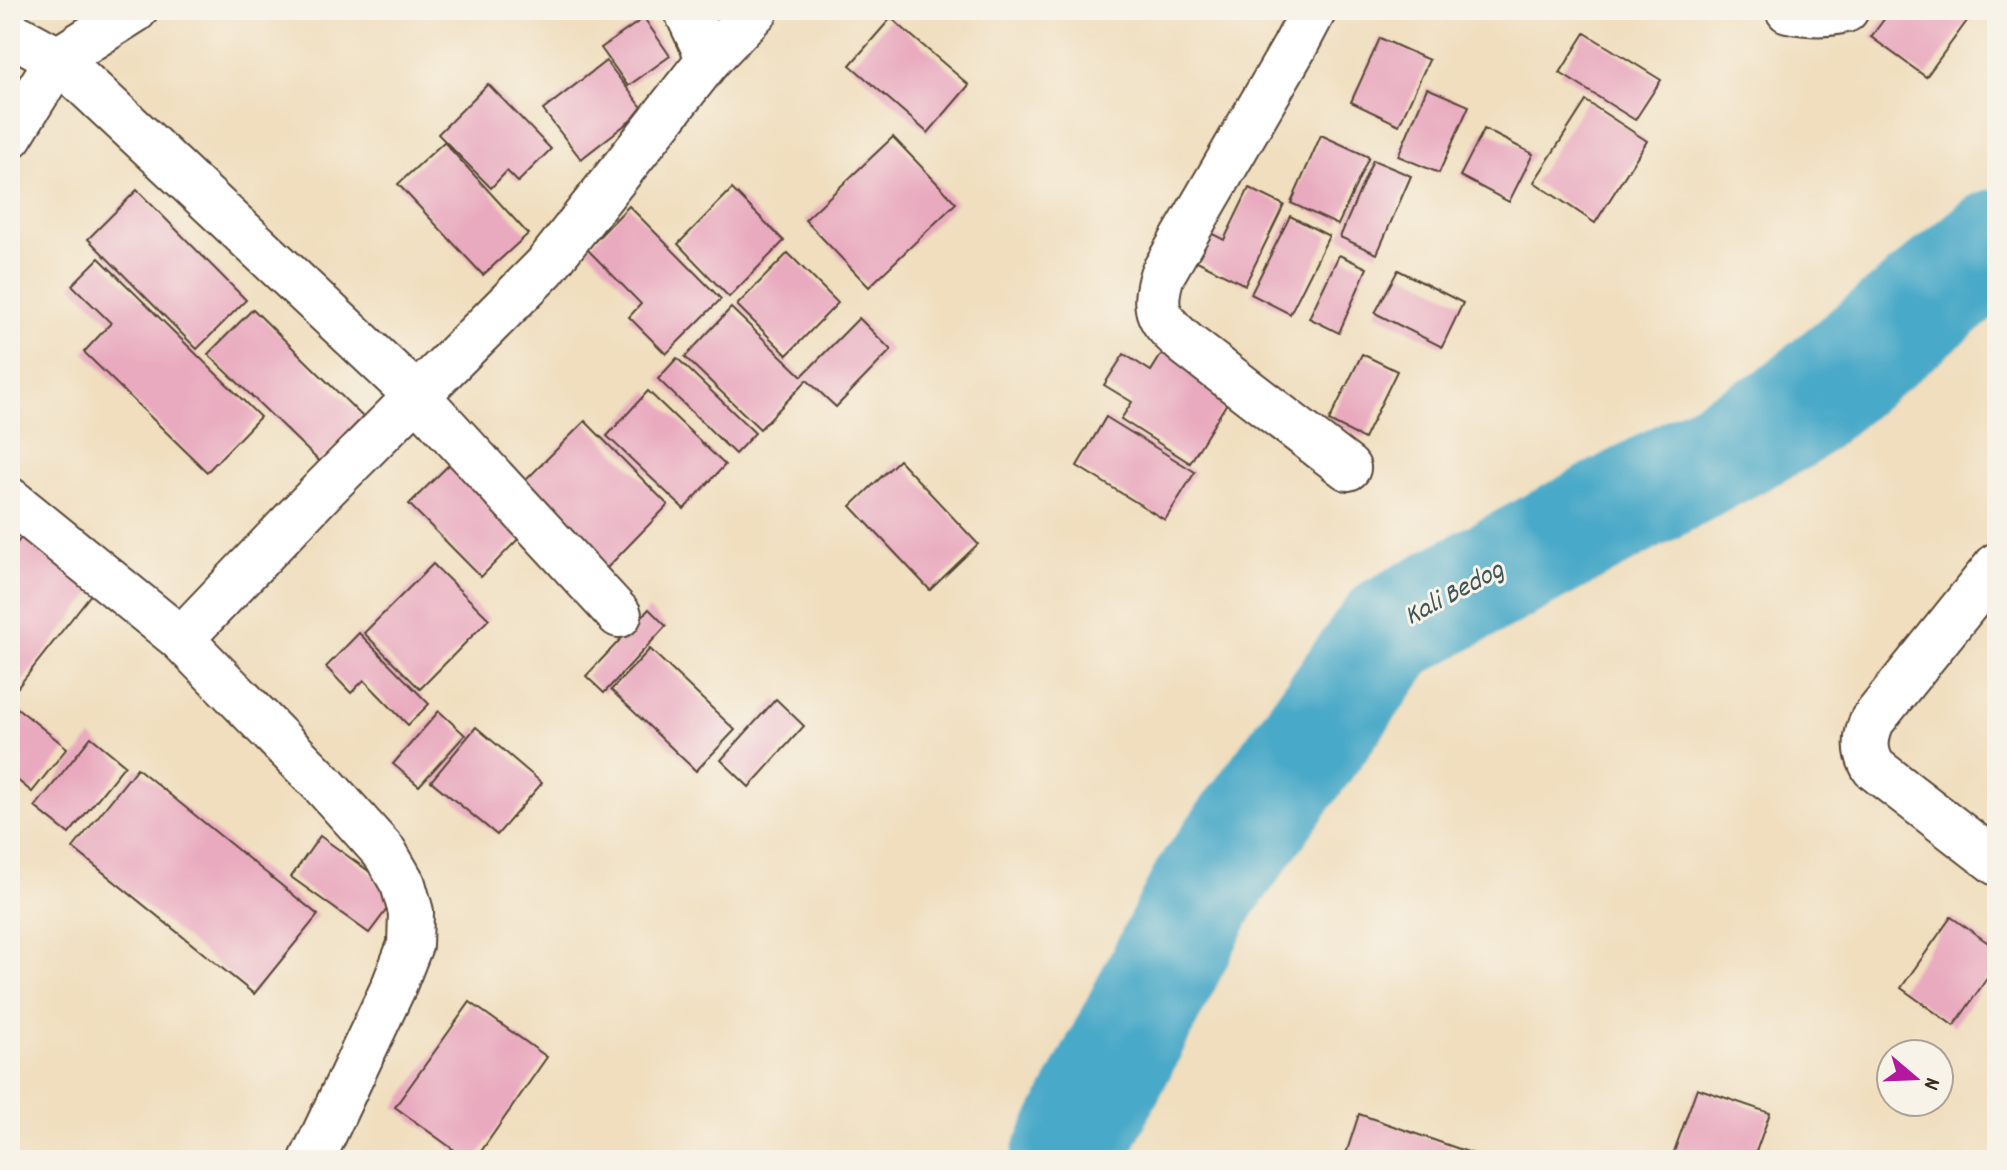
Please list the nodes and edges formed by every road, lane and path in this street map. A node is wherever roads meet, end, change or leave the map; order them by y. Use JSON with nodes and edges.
{"nodes":[{"id":1,"x":135,"y":10,"type":"edge"},
{"id":2,"x":686,"y":10,"type":"edge"},
{"id":3,"x":756,"y":10,"type":"edge"},
{"id":4,"x":1314,"y":10,"type":"edge"},
{"id":5,"x":1788,"y":10,"type":"edge"},
{"id":6,"x":1846,"y":10,"type":"edge"},
{"id":7,"x":10,"y":33,"type":"edge"},
{"id":8,"x":58,"y":59,"type":"junction"},
{"id":9,"x":709,"y":59,"type":"junction"},
{"id":10,"x":10,"y":136,"type":"edge"},
{"id":11,"x":418,"y":397,"type":"junction"},
{"id":12,"x":1348,"y":468,"type":"dead end"},
{"id":13,"x":10,"y":500,"type":"edge"},
{"id":14,"x":1997,"y":565,"type":"edge"},
{"id":15,"x":619,"y":615,"type":"dead end"},
{"id":16,"x":181,"y":639,"type":"junction"},
{"id":17,"x":1997,"y":863,"type":"edge"},
{"id":18,"x":312,"y":1160,"type":"edge"}],
"edges":[{"from":1,"to":8,"type":"street"},
{"from":2,"to":9,"type":"street"},
{"from":3,"to":9,"type":"street"},
{"from":4,"to":12,"type":"street"},
{"from":5,"to":6,"type":"street"},
{"from":7,"to":8,"type":"street"},
{"from":8,"to":10,"type":"street"},
{"from":8,"to":11,"type":"street"},
{"from":9,"to":11,"type":"street"},
{"from":11,"to":15,"type":"street"},
{"from":11,"to":16,"type":"street"},
{"from":13,"to":16,"type":"street"},
{"from":14,"to":17,"type":"street"},
{"from":16,"to":18,"type":"street"}]}
